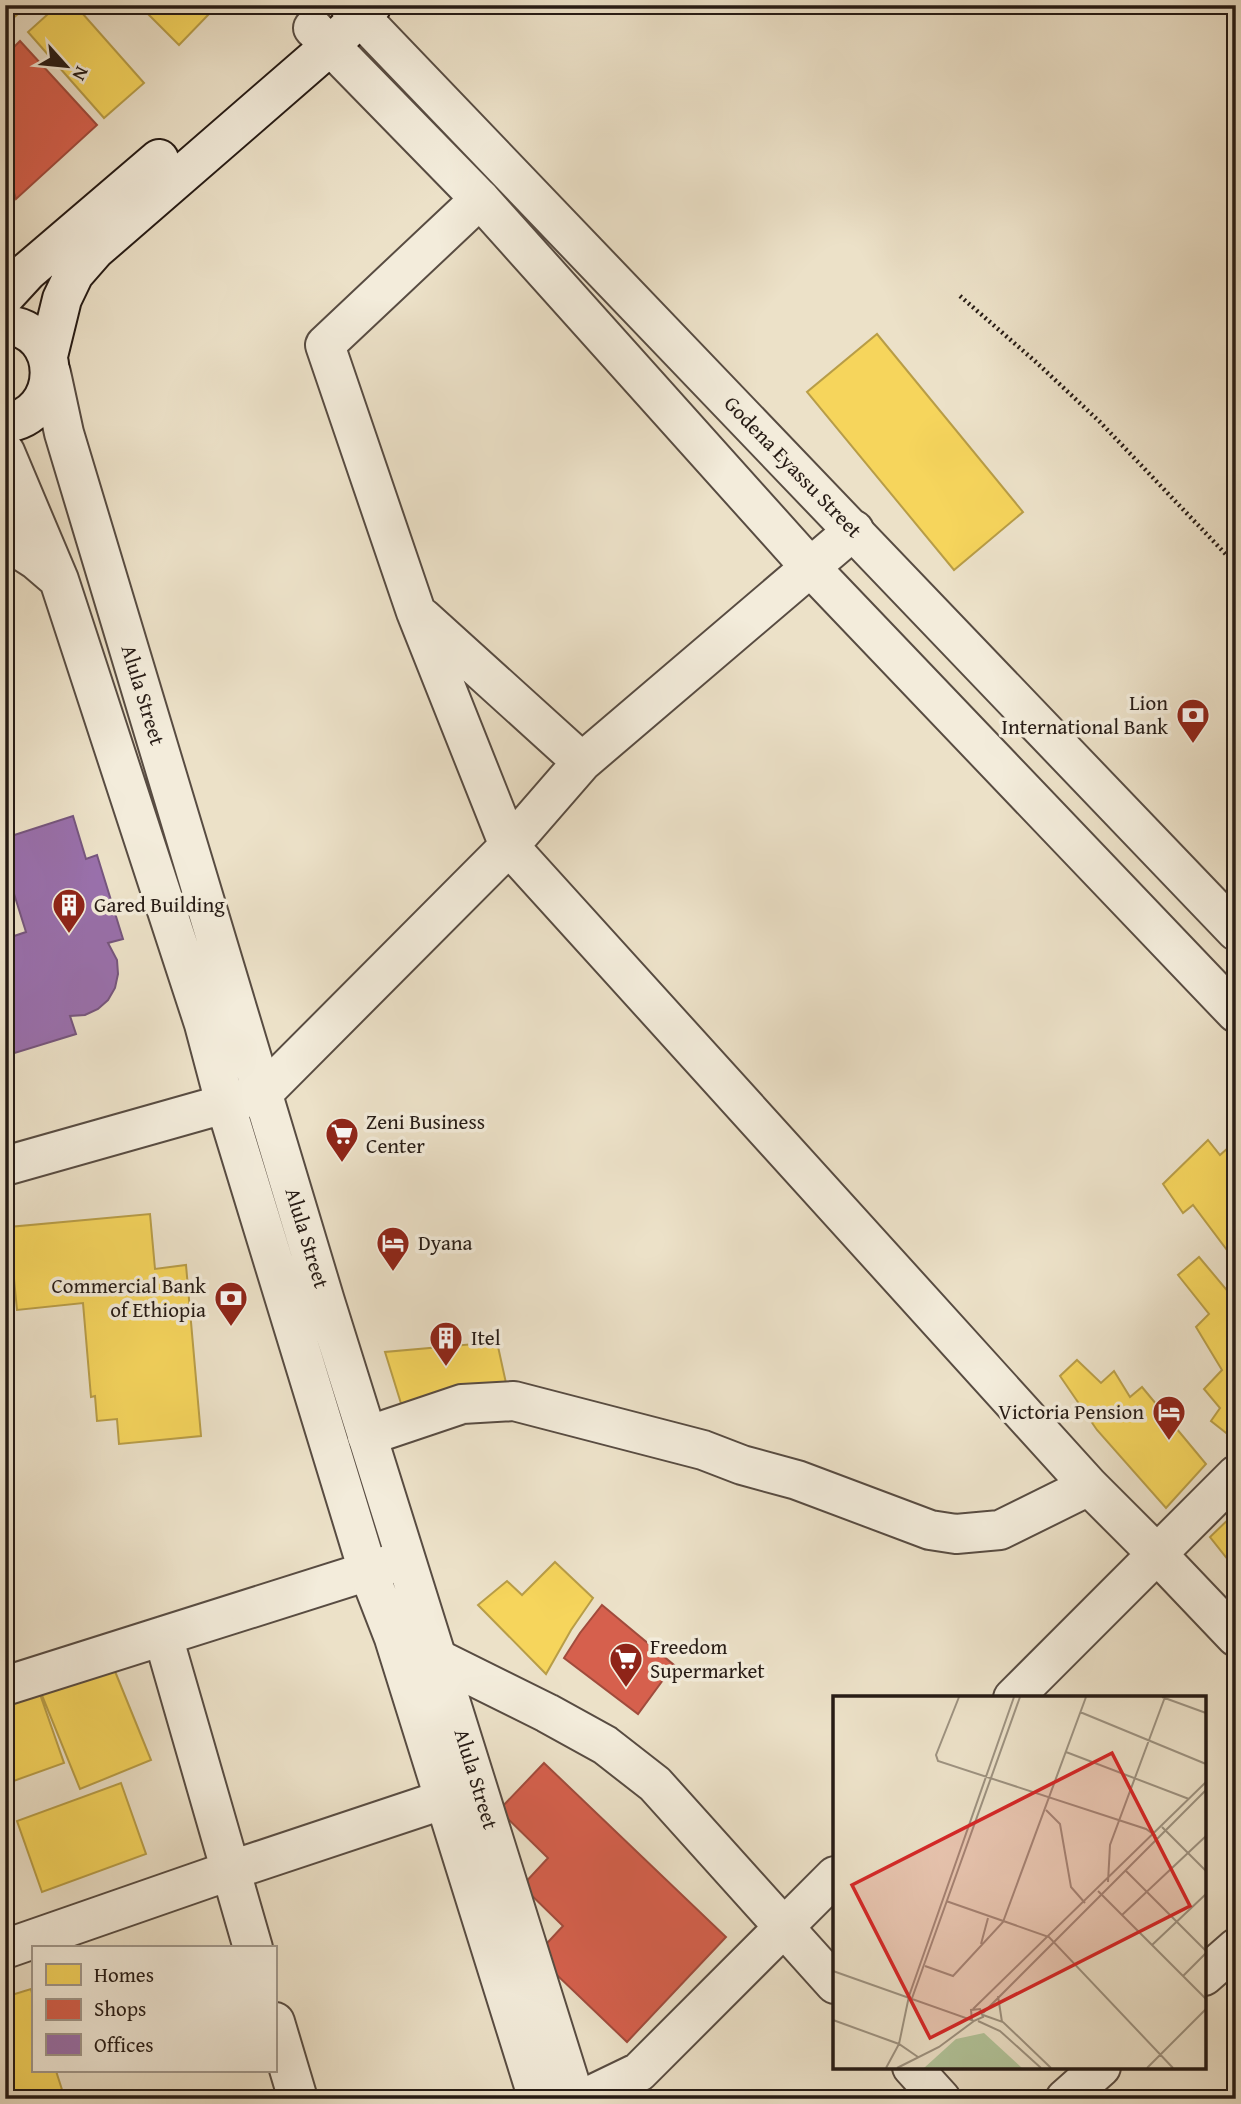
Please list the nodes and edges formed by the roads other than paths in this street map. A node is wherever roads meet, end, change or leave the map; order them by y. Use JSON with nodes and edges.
{"nodes":[{"id":1,"x":338,"y":16,"type":"edge"},
{"id":2,"x":480,"y":199,"type":"junction"},
{"id":3,"x":5,"y":296,"type":"edge"},
{"id":4,"x":5,"y":325,"type":"edge"},
{"id":5,"x":49,"y":365,"type":"junction"},
{"id":6,"x":5,"y":422,"type":"edge"},
{"id":7,"x":5,"y":452,"type":"edge"},
{"id":8,"x":854,"y":530,"type":"junction"},
{"id":9,"x":5,"y":540,"type":"edge"},
{"id":10,"x":811,"y":568,"type":"junction"},
{"id":11,"x":59,"y":580,"type":"junction"},
{"id":12,"x":416,"y":612,"type":"junction"},
{"id":13,"x":582,"y":762,"type":"junction"},
{"id":14,"x":509,"y":846,"type":"junction"},
{"id":15,"x":1236,"y":931,"type":"edge"},
{"id":16,"x":1236,"y":1013,"type":"edge"},
{"id":17,"x":263,"y":1093,"type":"junction"},
{"id":18,"x":225,"y":1103,"type":"junction"},
{"id":19,"x":5,"y":1166,"type":"edge"},
{"id":20,"x":367,"y":1436,"type":"junction"},
{"id":21,"x":1236,"y":1475,"type":"edge"},
{"id":22,"x":1089,"y":1486,"type":"junction"},
{"id":23,"x":1157,"y":1554,"type":"junction"},
{"id":24,"x":405,"y":1559,"type":"junction"},
{"id":25,"x":368,"y":1570,"type":"junction"},
{"id":26,"x":163,"y":1636,"type":"junction"},
{"id":27,"x":1236,"y":1637,"type":"edge"},
{"id":28,"x":394,"y":1638,"type":"junction"},
{"id":29,"x":439,"y":1658,"type":"junction"},
{"id":30,"x":5,"y":1686,"type":"edge"},
{"id":31,"x":1015,"y":1696,"type":"edge"},
{"id":32,"x":445,"y":1799,"type":"junction"},
{"id":33,"x":229,"y":1871,"type":"junction"},
{"id":34,"x":833,"y":1878,"type":"edge"},
{"id":35,"x":783,"y":1928,"type":"junction"},
{"id":36,"x":252,"y":1946,"type":"edge"},
{"id":37,"x":1236,"y":1948,"type":"edge"},
{"id":38,"x":5,"y":1949,"type":"edge"},
{"id":39,"x":1206,"y":1974,"type":"edge"},
{"id":40,"x":833,"y":1982,"type":"edge"},
{"id":41,"x":276,"y":2025,"type":"edge"},
{"id":42,"x":914,"y":2069,"type":"edge"},
{"id":43,"x":1099,"y":2069,"type":"edge"},
{"id":44,"x":298,"y":2099,"type":"edge"},
{"id":45,"x":538,"y":2099,"type":"edge"},
{"id":46,"x":575,"y":2099,"type":"edge"},
{"id":47,"x":583,"y":2099,"type":"edge"},
{"id":48,"x":941,"y":2099,"type":"edge"},
{"id":49,"x":1065,"y":2099,"type":"edge"}],
"edges":[{"from":1,"to":2,"type":"street"},
{"from":1,"to":3,"type":"street"},
{"from":1,"to":5,"type":"street"},
{"from":1,"to":8,"type":"street","name":"Godena Eyassu Street"},
{"from":2,"to":10,"type":"street"},
{"from":2,"to":12,"type":"street"},
{"from":4,"to":5,"type":"street"},
{"from":5,"to":6,"type":"street"},
{"from":5,"to":17,"type":"street","name":"Alula Street"},
{"from":7,"to":11,"type":"street","name":"Alula Street"},
{"from":8,"to":10,"type":"street"},
{"from":8,"to":15,"type":"street","name":"Godena Eyassu Street"},
{"from":9,"to":11,"type":"street"},
{"from":10,"to":13,"type":"street"},
{"from":10,"to":16,"type":"street"},
{"from":11,"to":18,"type":"street","name":"Alula Street"},
{"from":12,"to":13,"type":"street"},
{"from":12,"to":14,"type":"street"},
{"from":13,"to":14,"type":"street"},
{"from":14,"to":17,"type":"street"},
{"from":14,"to":22,"type":"street"},
{"from":17,"to":18,"type":"street"},
{"from":17,"to":20,"type":"street","name":"Alula Street"},
{"from":18,"to":19,"type":"street"},
{"from":18,"to":25,"type":"street","name":"Alula Street"},
{"from":20,"to":22,"type":"street"},
{"from":20,"to":24,"type":"street","name":"Alula Street"},
{"from":21,"to":23,"type":"street"},
{"from":22,"to":23,"type":"street"},
{"from":23,"to":27,"type":"street"},
{"from":23,"to":31,"type":"street"},
{"from":24,"to":25,"type":"street"},
{"from":24,"to":29,"type":"street","name":"Alula Street"},
{"from":25,"to":26,"type":"street"},
{"from":25,"to":28,"type":"street","name":"Alula Street"},
{"from":26,"to":30,"type":"street"},
{"from":26,"to":33,"type":"street"},
{"from":28,"to":29,"type":"street"},
{"from":28,"to":32,"type":"street","name":"Alula Street"},
{"from":29,"to":35,"type":"street"},
{"from":29,"to":46,"type":"street","name":"Alula Street"},
{"from":32,"to":33,"type":"street"},
{"from":32,"to":45,"type":"street","name":"Alula Street"},
{"from":33,"to":36,"type":"street"},
{"from":33,"to":38,"type":"street"},
{"from":34,"to":35,"type":"street"},
{"from":35,"to":40,"type":"street"},
{"from":35,"to":47,"type":"street"},
{"from":37,"to":39,"type":"street"},
{"from":41,"to":44,"type":"street"},
{"from":42,"to":48,"type":"street"},
{"from":43,"to":49,"type":"street"}]}
